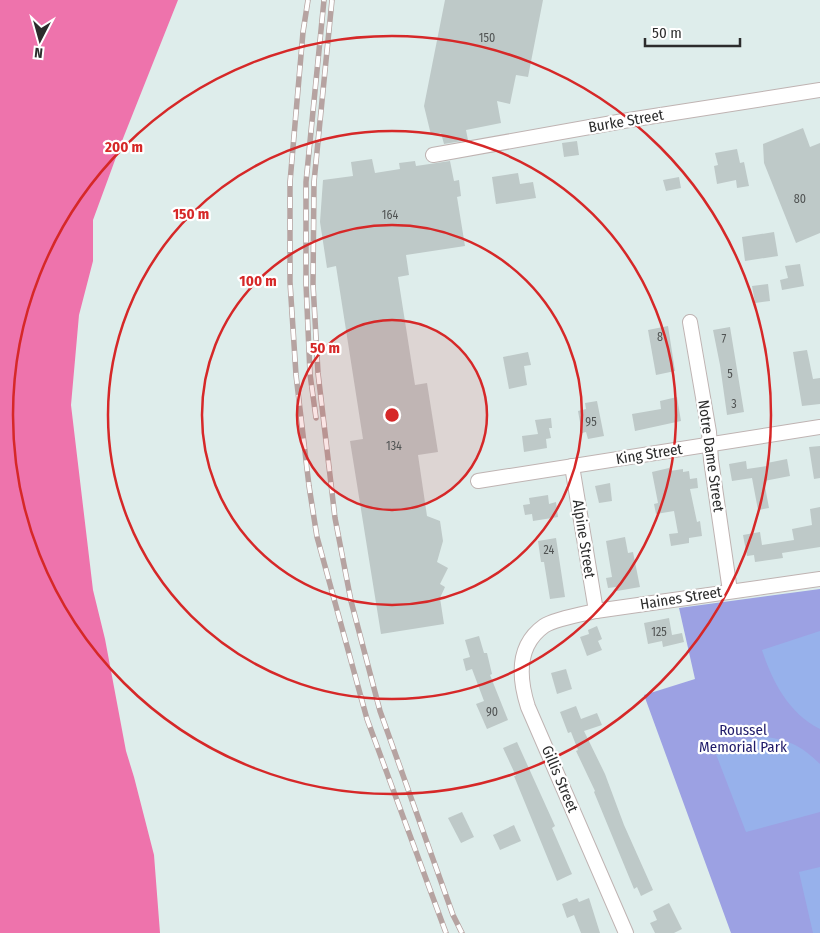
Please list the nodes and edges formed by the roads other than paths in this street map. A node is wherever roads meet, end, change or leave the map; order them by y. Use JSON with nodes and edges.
{"nodes":[{"id":1,"x":820,"y":90,"type":"edge"},
{"id":2,"x":433,"y":155,"type":"dead end"},
{"id":3,"x":690,"y":322,"type":"dead end"},
{"id":4,"x":820,"y":427,"type":"edge"},
{"id":5,"x":710,"y":445,"type":"junction"},
{"id":6,"x":572,"y":466,"type":"junction"},
{"id":7,"x":478,"y":481,"type":"dead end"},
{"id":8,"x":820,"y":579,"type":"edge"},
{"id":9,"x":730,"y":591,"type":"junction"},
{"id":10,"x":596,"y":611,"type":"junction"},
{"id":11,"x":544,"y":626,"type":"joint"},
{"id":12,"x":626,"y":933,"type":"edge"}],
"edges":[{"from":1,"to":2,"type":"street","name":"Burke Street"},
{"from":3,"to":5,"type":"street","name":"Notre Dame Street"},
{"from":4,"to":5,"type":"street","name":"King Street"},
{"from":5,"to":6,"type":"street","name":"King Street"},
{"from":5,"to":9,"type":"street","name":"Notre Dame Street"},
{"from":6,"to":7,"type":"street","name":"King Street"},
{"from":6,"to":10,"type":"street","name":"Alpine Street"},
{"from":8,"to":9,"type":"street","name":"Haines Street"},
{"from":9,"to":10,"type":"street","name":"Haines Street"},
{"from":10,"to":11,"type":"street","name":"Haines Street"},
{"from":11,"to":12,"type":"street","name":"Gillis Street"}]}
